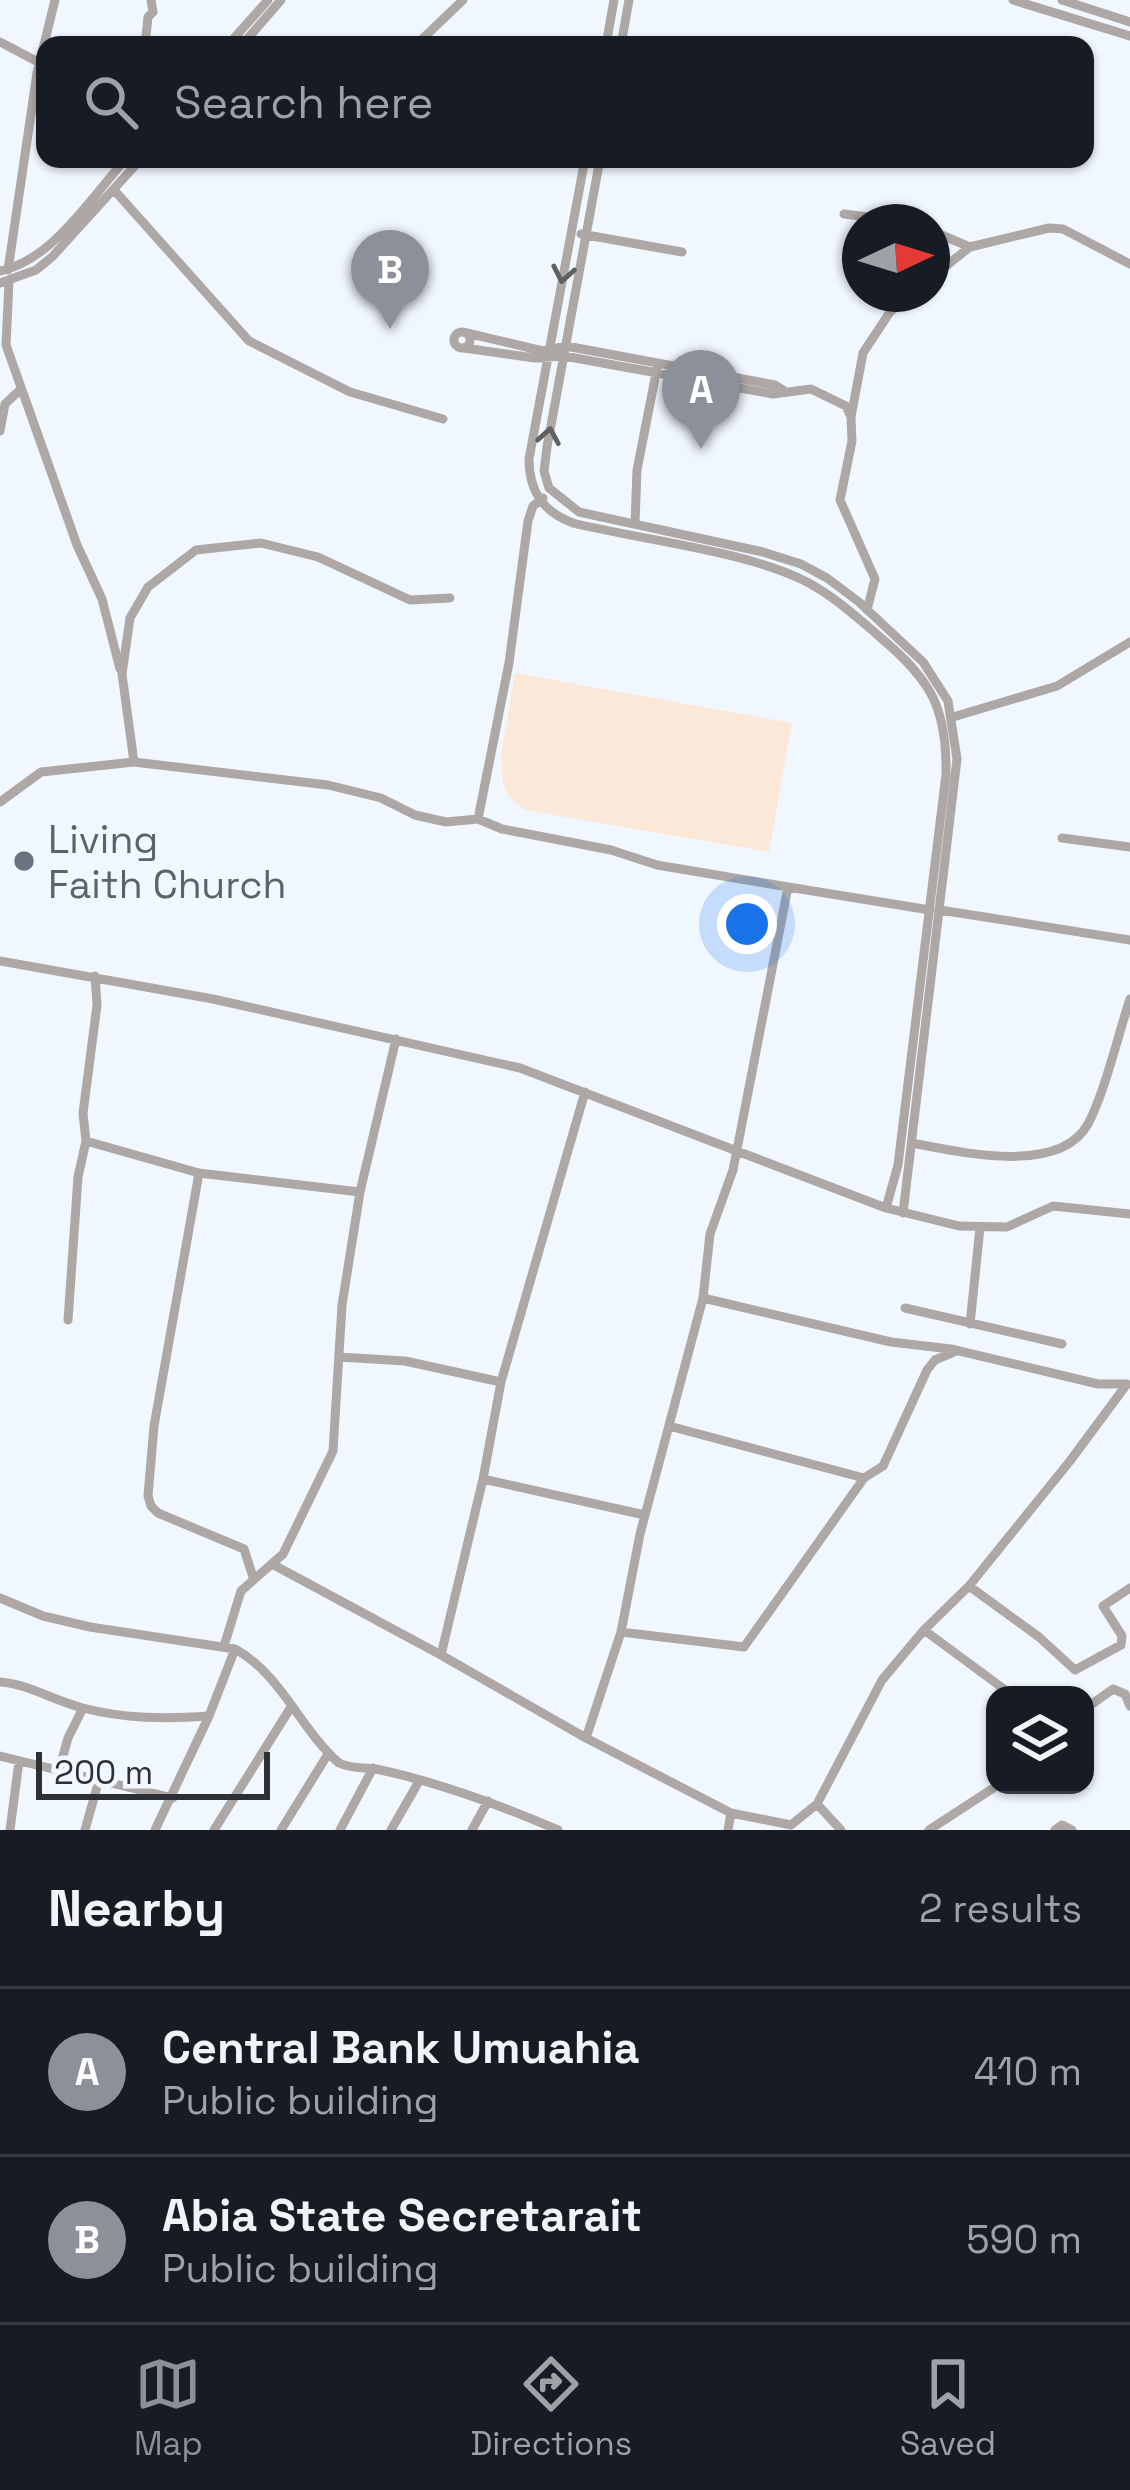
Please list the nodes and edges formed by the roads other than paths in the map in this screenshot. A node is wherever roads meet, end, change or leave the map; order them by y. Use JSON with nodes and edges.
{"nodes":[{"id":1,"x":55,"y":0,"type":"edge"},
{"id":2,"x":151,"y":0,"type":"edge"},
{"id":3,"x":268,"y":0,"type":"edge"},
{"id":4,"x":281,"y":0,"type":"edge"},
{"id":5,"x":463,"y":0,"type":"edge"},
{"id":6,"x":614,"y":0,"type":"edge"},
{"id":7,"x":629,"y":0,"type":"edge"},
{"id":8,"x":1013,"y":0,"type":"edge"},
{"id":9,"x":1062,"y":0,"type":"edge"},
{"id":10,"x":1113,"y":0,"type":"edge"},
{"id":11,"x":1103,"y":13,"type":"junction"},
{"id":12,"x":1130,"y":22,"type":"edge"},
{"id":13,"x":46,"y":36,"type":"edge"},
{"id":14,"x":146,"y":36,"type":"edge"},
{"id":15,"x":236,"y":36,"type":"edge"},
{"id":16,"x":250,"y":36,"type":"edge"},
{"id":17,"x":425,"y":36,"type":"edge"},
{"id":18,"x":608,"y":36,"type":"edge"},
{"id":19,"x":623,"y":36,"type":"edge"},
{"id":20,"x":1130,"y":36,"type":"edge"},
{"id":21,"x":0,"y":42,"type":"edge"},
{"id":22,"x":36,"y":61,"type":"edge"},
{"id":23,"x":36,"y":87,"type":"edge"},
{"id":24,"x":118,"y":168,"type":"edge"},
{"id":25,"x":133,"y":168,"type":"edge"},
{"id":26,"x":583,"y":168,"type":"edge"},
{"id":27,"x":598,"y":168,"type":"edge"},
{"id":28,"x":113,"y":190,"type":"junction"},
{"id":29,"x":571,"y":232,"type":"junction"},
{"id":30,"x":586,"y":235,"type":"junction"},
{"id":31,"x":950,"y":239,"type":"edge"},
{"id":32,"x":970,"y":247,"type":"junction"},
{"id":33,"x":682,"y":252,"type":"dead end"},
{"id":34,"x":950,"y":263,"type":"edge"},
{"id":35,"x":1130,"y":264,"type":"edge"},
{"id":36,"x":4,"y":276,"type":"edge"},
{"id":37,"x":890,"y":312,"type":"edge"},
{"id":38,"x":565,"y":351,"type":"junction"},
{"id":39,"x":548,"y":354,"type":"junction"},
{"id":40,"x":657,"y":368,"type":"junction"},
{"id":41,"x":21,"y":389,"type":"junction"},
{"id":42,"x":851,"y":417,"type":"junction"},
{"id":43,"x":443,"y":419,"type":"dead end"},
{"id":44,"x":0,"y":430,"type":"edge"},
{"id":45,"x":552,"y":491,"type":"junction"},
{"id":46,"x":540,"y":500,"type":"junction"},
{"id":47,"x":635,"y":524,"type":"junction"},
{"id":48,"x":450,"y":598,"type":"dead end"},
{"id":49,"x":867,"y":610,"type":"junction"},
{"id":50,"x":1130,"y":642,"type":"edge"},
{"id":51,"x":122,"y":674,"type":"junction"},
{"id":52,"x":953,"y":717,"type":"junction"},
{"id":53,"x":134,"y":762,"type":"junction"},
{"id":54,"x":0,"y":802,"type":"edge"},
{"id":55,"x":478,"y":819,"type":"junction"},
{"id":56,"x":945,"y":824,"type":"junction"},
{"id":57,"x":1062,"y":838,"type":"dead end"},
{"id":58,"x":1130,"y":848,"type":"edge"},
{"id":59,"x":788,"y":887,"type":"junction"},
{"id":60,"x":935,"y":910,"type":"junction"},
{"id":61,"x":1130,"y":940,"type":"edge"},
{"id":62,"x":0,"y":961,"type":"edge"},
{"id":63,"x":94,"y":976,"type":"junction"},
{"id":64,"x":1130,"y":999,"type":"edge"},
{"id":65,"x":396,"y":1039,"type":"junction"},
{"id":66,"x":916,"y":1060,"type":"junction"},
{"id":67,"x":585,"y":1092,"type":"junction"},
{"id":68,"x":86,"y":1141,"type":"junction"},
{"id":69,"x":912,"y":1143,"type":"junction"},
{"id":70,"x":737,"y":1149,"type":"junction"},
{"id":71,"x":200,"y":1174,"type":"junction"},
{"id":72,"x":360,"y":1192,"type":"junction"},
{"id":73,"x":886,"y":1208,"type":"junction"},
{"id":74,"x":903,"y":1214,"type":"junction"},
{"id":75,"x":1130,"y":1214,"type":"edge"},
{"id":76,"x":980,"y":1228,"type":"junction"},
{"id":77,"x":704,"y":1298,"type":"junction"},
{"id":78,"x":905,"y":1308,"type":"dead end"},
{"id":79,"x":68,"y":1320,"type":"dead end"},
{"id":80,"x":970,"y":1324,"type":"junction"},
{"id":81,"x":1062,"y":1344,"type":"dead end"},
{"id":82,"x":956,"y":1351,"type":"junction"},
{"id":83,"x":339,"y":1357,"type":"junction"},
{"id":84,"x":501,"y":1382,"type":"junction"},
{"id":85,"x":1128,"y":1382,"type":"edge"},
{"id":86,"x":669,"y":1426,"type":"junction"},
{"id":87,"x":864,"y":1478,"type":"junction"},
{"id":88,"x":483,"y":1479,"type":"junction"},
{"id":89,"x":645,"y":1515,"type":"junction"},
{"id":90,"x":272,"y":1564,"type":"junction"},
{"id":91,"x":253,"y":1577,"type":"junction"},
{"id":92,"x":969,"y":1586,"type":"junction"},
{"id":93,"x":1130,"y":1588,"type":"edge"},
{"id":94,"x":0,"y":1598,"type":"edge"},
{"id":95,"x":924,"y":1630,"type":"junction"},
{"id":96,"x":621,"y":1632,"type":"junction"},
{"id":97,"x":229,"y":1648,"type":"junction"},
{"id":98,"x":441,"y":1655,"type":"junction"},
{"id":99,"x":0,"y":1682,"type":"edge"},
{"id":100,"x":1000,"y":1686,"type":"edge"},
{"id":101,"x":1094,"y":1703,"type":"edge"},
{"id":102,"x":1130,"y":1706,"type":"edge"},
{"id":103,"x":291,"y":1707,"type":"junction"},
{"id":104,"x":83,"y":1708,"type":"junction"},
{"id":105,"x":209,"y":1716,"type":"junction"},
{"id":106,"x":586,"y":1738,"type":"junction"},
{"id":107,"x":328,"y":1754,"type":"junction"},
{"id":108,"x":0,"y":1756,"type":"edge"},
{"id":109,"x":19,"y":1760,"type":"junction"},
{"id":110,"x":373,"y":1768,"type":"junction"},
{"id":111,"x":59,"y":1771,"type":"junction"},
{"id":112,"x":99,"y":1780,"type":"junction"},
{"id":113,"x":418,"y":1783,"type":"junction"},
{"id":114,"x":986,"y":1793,"type":"edge"},
{"id":115,"x":173,"y":1798,"type":"junction"},
{"id":116,"x":488,"y":1801,"type":"junction"},
{"id":117,"x":817,"y":1804,"type":"junction"},
{"id":118,"x":731,"y":1813,"type":"junction"},
{"id":119,"x":801,"y":1826,"type":"edge"},
{"id":120,"x":10,"y":1830,"type":"edge"},
{"id":121,"x":85,"y":1830,"type":"edge"},
{"id":122,"x":155,"y":1830,"type":"edge"},
{"id":123,"x":214,"y":1830,"type":"edge"},
{"id":124,"x":281,"y":1830,"type":"edge"},
{"id":125,"x":340,"y":1830,"type":"edge"},
{"id":126,"x":391,"y":1830,"type":"edge"},
{"id":127,"x":472,"y":1830,"type":"edge"},
{"id":128,"x":558,"y":1830,"type":"edge"},
{"id":129,"x":728,"y":1830,"type":"edge"},
{"id":130,"x":841,"y":1830,"type":"edge"},
{"id":131,"x":929,"y":1830,"type":"edge"},
{"id":132,"x":1055,"y":1830,"type":"edge"},
{"id":133,"x":1072,"y":1830,"type":"edge"}],
"edges":[{"from":1,"to":13,"type":"street"},
{"from":2,"to":14,"type":"street"},
{"from":3,"to":15,"type":"street"},
{"from":4,"to":16,"type":"street"},
{"from":5,"to":17,"type":"street"},
{"from":6,"to":18,"type":"street"},
{"from":7,"to":19,"type":"street"},
{"from":8,"to":20,"type":"street"},
{"from":9,"to":11,"type":"street"},
{"from":10,"to":11,"type":"street"},
{"from":11,"to":12,"type":"street"},
{"from":21,"to":22,"type":"street"},
{"from":23,"to":36,"type":"street"},
{"from":24,"to":36,"type":"street"},
{"from":25,"to":28,"type":"street"},
{"from":26,"to":29,"type":"street"},
{"from":27,"to":30,"type":"street"},
{"from":28,"to":36,"type":"street"},
{"from":28,"to":43,"type":"street"},
{"from":29,"to":30,"type":"street"},
{"from":29,"to":39,"type":"street","one_way":true},
{"from":30,"to":33,"type":"street"},
{"from":30,"to":38,"type":"street"},
{"from":31,"to":32,"type":"street"},
{"from":32,"to":34,"type":"street"},
{"from":32,"to":35,"type":"street"},
{"from":36,"to":41,"type":"street"},
{"from":37,"to":42,"type":"street"},
{"from":38,"to":39,"type":"street"},
{"from":38,"to":40,"type":"street"},
{"from":45,"to":38,"type":"street","one_way":true},
{"from":39,"to":39,"type":"street"},
{"from":39,"to":46,"type":"street"},
{"from":40,"to":42,"type":"street"},
{"from":40,"to":47,"type":"street"},
{"from":41,"to":44,"type":"street"},
{"from":41,"to":51,"type":"street"},
{"from":42,"to":49,"type":"street"},
{"from":45,"to":46,"type":"street"},
{"from":45,"to":47,"type":"street"},
{"from":46,"to":55,"type":"street"},
{"from":46,"to":56,"type":"street"},
{"from":47,"to":49,"type":"street"},
{"from":48,"to":51,"type":"street"},
{"from":49,"to":52,"type":"street"},
{"from":50,"to":52,"type":"street"},
{"from":51,"to":53,"type":"street"},
{"from":52,"to":56,"type":"street"},
{"from":53,"to":54,"type":"street"},
{"from":53,"to":55,"type":"street"},
{"from":55,"to":59,"type":"street"},
{"from":56,"to":60,"type":"street"},
{"from":57,"to":58,"type":"street"},
{"from":59,"to":60,"type":"street"},
{"from":59,"to":70,"type":"street"},
{"from":60,"to":61,"type":"street"},
{"from":60,"to":66,"type":"street"},
{"from":62,"to":63,"type":"street"},
{"from":63,"to":65,"type":"street"},
{"from":63,"to":68,"type":"street"},
{"from":64,"to":69,"type":"street"},
{"from":65,"to":67,"type":"street"},
{"from":65,"to":72,"type":"street"},
{"from":66,"to":69,"type":"street"},
{"from":66,"to":73,"type":"street"},
{"from":67,"to":70,"type":"street"},
{"from":67,"to":84,"type":"street"},
{"from":68,"to":71,"type":"street"},
{"from":68,"to":79,"type":"street"},
{"from":69,"to":74,"type":"street"},
{"from":70,"to":73,"type":"street"},
{"from":70,"to":77,"type":"street"},
{"from":71,"to":72,"type":"street"},
{"from":71,"to":91,"type":"street"},
{"from":72,"to":83,"type":"street"},
{"from":73,"to":74,"type":"street"},
{"from":74,"to":76,"type":"street"},
{"from":75,"to":76,"type":"street"},
{"from":76,"to":80,"type":"street"},
{"from":77,"to":82,"type":"street"},
{"from":77,"to":86,"type":"street"},
{"from":78,"to":80,"type":"street"},
{"from":80,"to":81,"type":"street"},
{"from":82,"to":85,"type":"street"},
{"from":82,"to":87,"type":"street"},
{"from":83,"to":84,"type":"street"},
{"from":83,"to":90,"type":"street"},
{"from":84,"to":88,"type":"street"},
{"from":85,"to":92,"type":"street"},
{"from":86,"to":87,"type":"street"},
{"from":86,"to":89,"type":"street"},
{"from":87,"to":96,"type":"street"},
{"from":88,"to":89,"type":"street"},
{"from":88,"to":98,"type":"street"},
{"from":89,"to":96,"type":"street"},
{"from":90,"to":91,"type":"street"},
{"from":90,"to":98,"type":"street"},
{"from":91,"to":97,"type":"street"},
{"from":92,"to":93,"type":"street"},
{"from":92,"to":95,"type":"street"},
{"from":94,"to":97,"type":"street"},
{"from":95,"to":100,"type":"street"},
{"from":95,"to":117,"type":"street"},
{"from":96,"to":106,"type":"street"},
{"from":97,"to":103,"type":"street"},
{"from":97,"to":105,"type":"street"},
{"from":98,"to":106,"type":"street"},
{"from":99,"to":104,"type":"street"},
{"from":101,"to":102,"type":"street"},
{"from":103,"to":107,"type":"street"},
{"from":103,"to":123,"type":"street"},
{"from":104,"to":105,"type":"street"},
{"from":104,"to":111,"type":"street"},
{"from":105,"to":115,"type":"street"},
{"from":106,"to":118,"type":"street"},
{"from":107,"to":110,"type":"street"},
{"from":107,"to":124,"type":"street"},
{"from":108,"to":109,"type":"street"},
{"from":109,"to":111,"type":"street"},
{"from":109,"to":120,"type":"street"},
{"from":110,"to":113,"type":"street"},
{"from":110,"to":125,"type":"street"},
{"from":111,"to":112,"type":"street"},
{"from":112,"to":115,"type":"street"},
{"from":112,"to":121,"type":"street"},
{"from":113,"to":116,"type":"street"},
{"from":113,"to":126,"type":"street"},
{"from":114,"to":131,"type":"street"},
{"from":115,"to":122,"type":"street"},
{"from":116,"to":127,"type":"street"},
{"from":116,"to":128,"type":"street"},
{"from":117,"to":119,"type":"street"},
{"from":117,"to":130,"type":"street"},
{"from":118,"to":119,"type":"street"},
{"from":118,"to":129,"type":"street"},
{"from":132,"to":133,"type":"street"}]}
